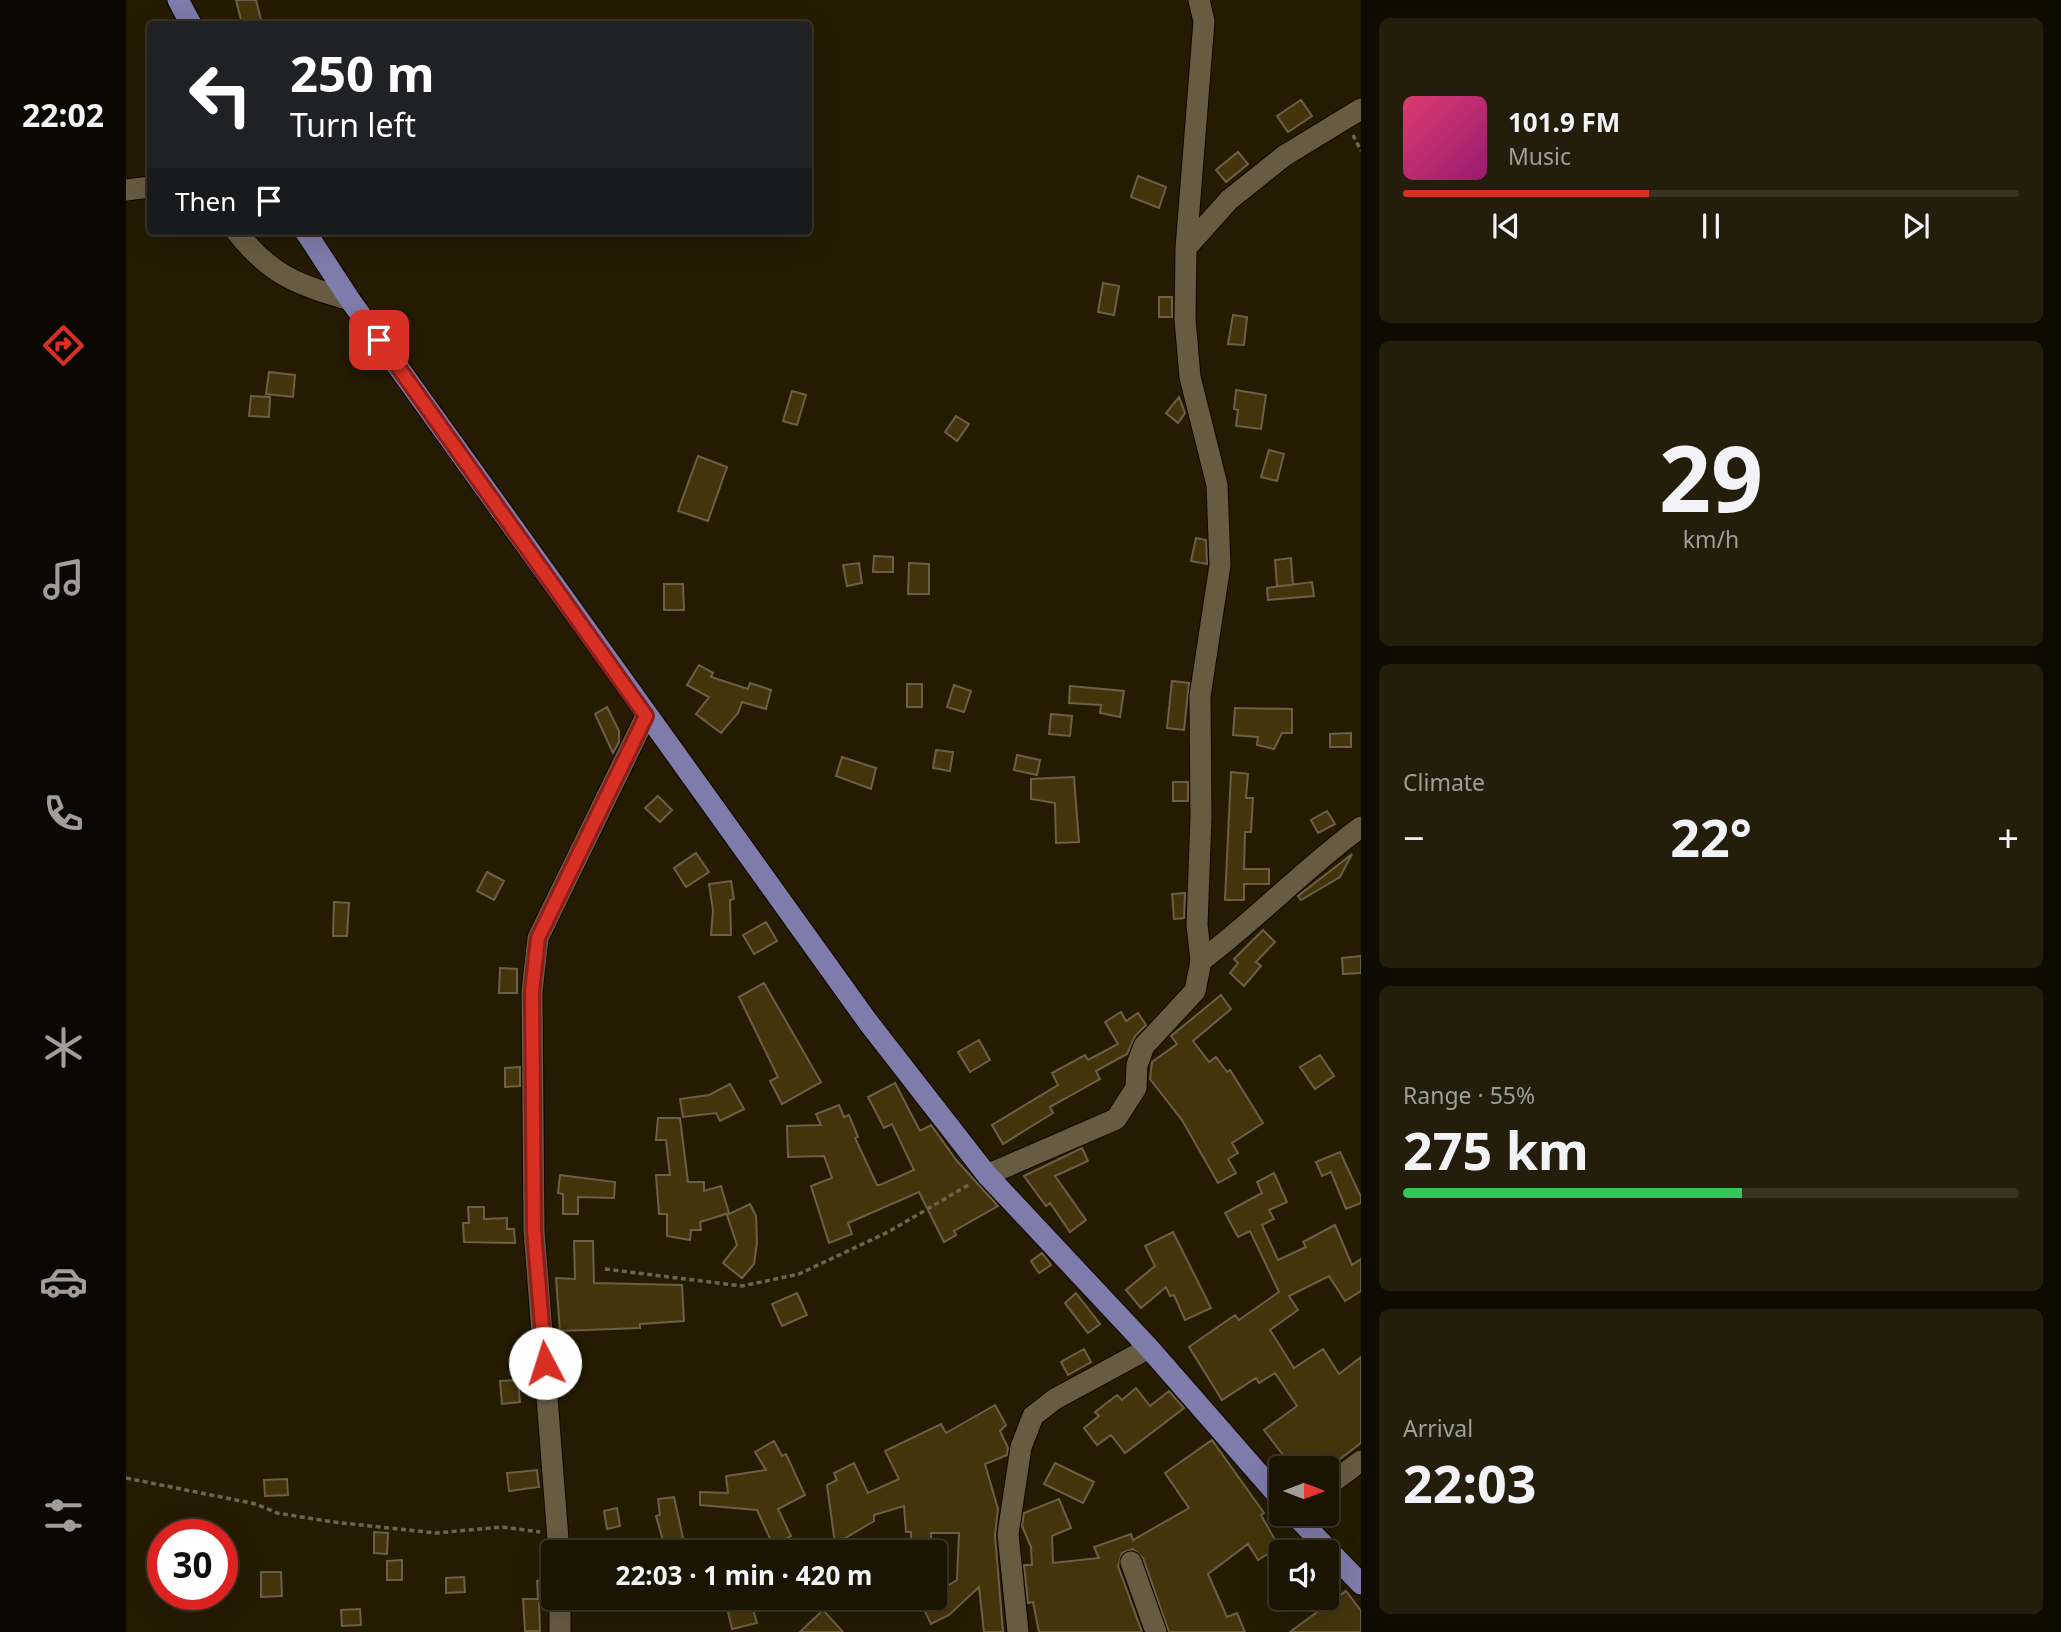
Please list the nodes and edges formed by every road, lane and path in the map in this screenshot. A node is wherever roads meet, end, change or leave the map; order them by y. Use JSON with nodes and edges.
{"nodes":[{"id":1,"x":178,"y":0,"type":"edge"},
{"id":2,"x":1199,"y":0,"type":"edge"},
{"id":3,"x":189,"y":21,"type":"edge"},
{"id":4,"x":1361,"y":109,"type":"edge"},
{"id":5,"x":147,"y":187,"type":"edge"},
{"id":6,"x":126,"y":190,"type":"edge"},
{"id":7,"x":240,"y":235,"type":"edge"},
{"id":8,"x":308,"y":235,"type":"edge"},
{"id":9,"x":1186,"y":248,"type":"junction"},
{"id":10,"x":350,"y":300,"type":"junction"},
{"id":11,"x":646,"y":716,"type":"junction"},
{"id":12,"x":1361,"y":827,"type":"edge"},
{"id":13,"x":1201,"y":961,"type":"junction"},
{"id":14,"x":987,"y":1175,"type":"junction"},
{"id":15,"x":605,"y":1269,"type":"dead end"},
{"id":16,"x":1149,"y":1348,"type":"junction"},
{"id":17,"x":1361,"y":1461,"type":"edge"},
{"id":18,"x":1339,"y":1477,"type":"edge"},
{"id":19,"x":126,"y":1478,"type":"edge"},
{"id":20,"x":1269,"y":1486,"type":"edge"},
{"id":21,"x":1305,"y":1526,"type":"edge"},
{"id":22,"x":554,"y":1540,"type":"edge"},
{"id":23,"x":558,"y":1540,"type":"edge"},
{"id":24,"x":1130,"y":1562,"type":"dead end"},
{"id":25,"x":1361,"y":1584,"type":"edge"},
{"id":26,"x":560,"y":1610,"type":"edge"},
{"id":27,"x":560,"y":1632,"type":"edge"},
{"id":28,"x":1018,"y":1632,"type":"edge"},
{"id":29,"x":1156,"y":1632,"type":"edge"}],
"edges":[{"from":1,"to":3,"type":"main road"},
{"from":2,"to":9,"type":"street"},
{"from":4,"to":9,"type":"street"},
{"from":5,"to":6,"type":"street"},
{"from":7,"to":10,"type":"street"},
{"from":8,"to":10,"type":"main road"},
{"from":9,"to":13,"type":"street"},
{"from":10,"to":11,"type":"main road"},
{"from":11,"to":14,"type":"main road"},
{"from":11,"to":23,"type":"street"},
{"from":12,"to":13,"type":"street"},
{"from":13,"to":14,"type":"street"},
{"from":14,"to":15,"type":"path"},
{"from":14,"to":16,"type":"main road"},
{"from":16,"to":20,"type":"main road"},
{"from":16,"to":28,"type":"street"},
{"from":17,"to":18,"type":"street"},
{"from":19,"to":22,"type":"path"},
{"from":21,"to":25,"type":"main road"},
{"from":24,"to":29,"type":"street"},
{"from":26,"to":27,"type":"street"}]}
